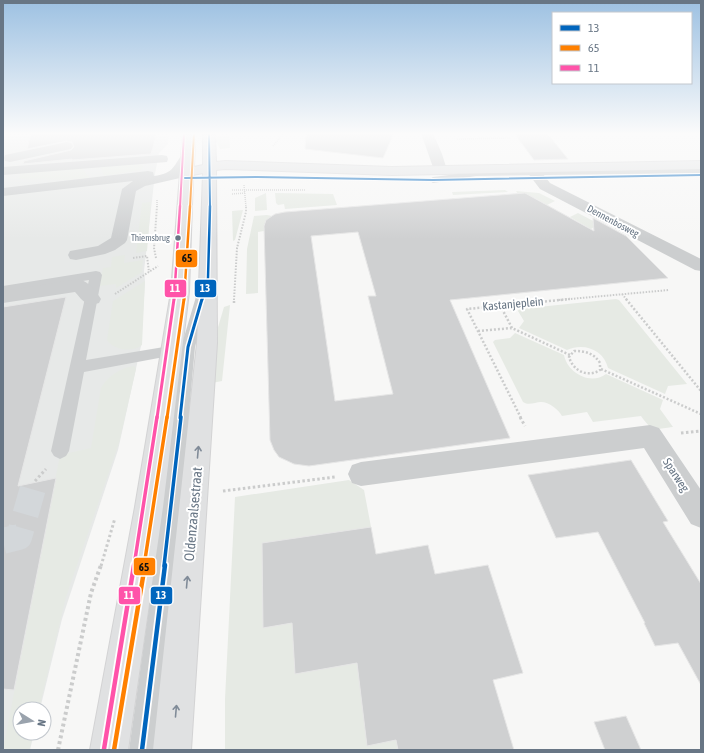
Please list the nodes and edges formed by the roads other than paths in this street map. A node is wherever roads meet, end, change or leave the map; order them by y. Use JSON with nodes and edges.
{"nodes":[{"id":1,"x":8,"y":168,"type":"edge"},
{"id":2,"x":93,"y":168,"type":"edge"},
{"id":3,"x":180,"y":168,"type":"edge"},
{"id":4,"x":185,"y":168,"type":"edge"},
{"id":5,"x":209,"y":168,"type":"edge"},
{"id":6,"x":437,"y":168,"type":"edge"},
{"id":7,"x":635,"y":168,"type":"edge"},
{"id":8,"x":701,"y":170,"type":"edge"},
{"id":9,"x":209,"y":172,"type":"junction"},
{"id":10,"x":534,"y":173,"type":"junction"},
{"id":11,"x":437,"y":175,"type":"junction"},
{"id":12,"x":701,"y":175,"type":"edge"},
{"id":13,"x":161,"y":177,"type":"junction"},
{"id":14,"x":185,"y":178,"type":"junction"},
{"id":15,"x":96,"y":182,"type":"junction"},
{"id":16,"x":3,"y":191,"type":"edge"},
{"id":17,"x":76,"y":255,"type":"dead end"},
{"id":18,"x":701,"y":266,"type":"edge"},
{"id":19,"x":3,"y":290,"type":"edge"},
{"id":20,"x":180,"y":292,"type":"junction"},
{"id":21,"x":3,"y":297,"type":"edge"},
{"id":22,"x":92,"y":299,"type":"junction"},
{"id":23,"x":190,"y":341,"type":"junction"},
{"id":24,"x":78,"y":367,"type":"junction"},
{"id":25,"x":60,"y":452,"type":"dead end"},
{"id":26,"x":361,"y":474,"type":"road end"},
{"id":27,"x":701,"y":514,"type":"edge"},
{"id":28,"x":109,"y":750,"type":"edge"},
{"id":29,"x":142,"y":750,"type":"edge"},
{"id":30,"x":172,"y":750,"type":"edge"}],
"edges":[{"from":1,"to":16,"type":"street"},
{"from":2,"to":15,"type":"street"},
{"from":3,"to":13,"type":"street"},
{"from":4,"to":14,"type":"main road","name":"Oldenzaalsestraat"},
{"from":5,"to":9,"type":"main road","name":"Oldenzaalsestraat"},
{"from":6,"to":11,"type":"street"},
{"from":7,"to":10,"type":"main road"},
{"from":8,"to":10,"type":"lane"},
{"from":9,"to":11,"type":"main road"},
{"from":9,"to":14,"type":"main road"},
{"from":9,"to":23,"type":"main road","name":"Oldenzaalsestraat"},
{"from":10,"to":11,"type":"main road"},
{"from":10,"to":11,"type":"lane"},
{"from":10,"to":12,"type":"main road"},
{"from":10,"to":18,"type":"street","name":"Dennenbosweg"},
{"from":13,"to":14,"type":"street"},
{"from":13,"to":15,"type":"street"},
{"from":13,"to":17,"type":"street"},
{"from":14,"to":20,"type":"main road","name":"Oldenzaalsestraat"},
{"from":15,"to":16,"type":"street"},
{"from":19,"to":22,"type":"lane"},
{"from":20,"to":23,"type":"main road","name":"Oldenzaalsestraat"},
{"from":20,"to":23,"type":"lane","name":"Oldenzaalsestraat"},
{"from":21,"to":22,"type":"street"},
{"from":22,"to":24,"type":"lane"},
{"from":23,"to":24,"type":"lane"},
{"from":23,"to":28,"type":"main road","name":"Oldenzaalsestraat"},
{"from":23,"to":29,"type":"lane","name":"Oldenzaalsestraat"},
{"from":30,"to":23,"type":"main road","name":"Oldenzaalsestraat","one_way":true},
{"from":24,"to":25,"type":"lane"},
{"from":26,"to":27,"type":"street","name":"Sparweg"}]}
